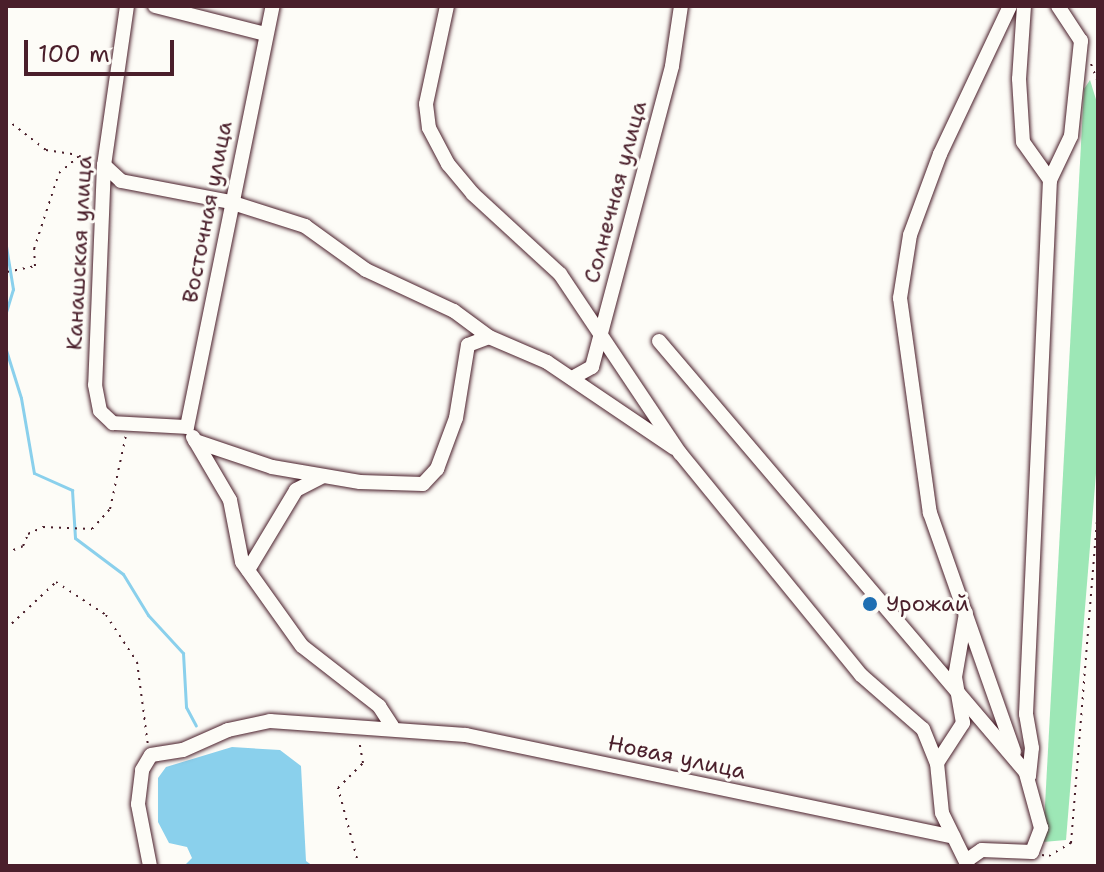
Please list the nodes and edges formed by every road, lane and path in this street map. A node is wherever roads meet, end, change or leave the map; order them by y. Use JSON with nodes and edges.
{"nodes":[{"id":1,"x":127,"y":6,"type":"edge"},
{"id":2,"x":155,"y":6,"type":"edge"},
{"id":3,"x":273,"y":6,"type":"edge"},
{"id":4,"x":447,"y":6,"type":"edge"},
{"id":5,"x":681,"y":6,"type":"edge"},
{"id":6,"x":1010,"y":6,"type":"edge"},
{"id":7,"x":1024,"y":6,"type":"edge"},
{"id":8,"x":1058,"y":6,"type":"edge"},
{"id":9,"x":266,"y":34,"type":"junction"},
{"id":10,"x":6,"y":119,"type":"edge"},
{"id":11,"x":79,"y":156,"type":"junction"},
{"id":12,"x":104,"y":165,"type":"junction"},
{"id":13,"x":1050,"y":180,"type":"junction"},
{"id":14,"x":230,"y":202,"type":"junction"},
{"id":15,"x":6,"y":273,"type":"edge"},
{"id":16,"x":600,"y":331,"type":"junction"},
{"id":17,"x":489,"y":337,"type":"junction"},
{"id":18,"x":659,"y":341,"type":"dead end"},
{"id":19,"x":572,"y":378,"type":"junction"},
{"id":20,"x":113,"y":423,"type":"junction"},
{"id":21,"x":187,"y":427,"type":"junction"},
{"id":22,"x":195,"y":441,"type":"junction"},
{"id":23,"x":680,"y":453,"type":"junction"},
{"id":24,"x":323,"y":476,"type":"junction"},
{"id":25,"x":1098,"y":510,"type":"edge"},
{"id":26,"x":6,"y":553,"type":"edge"},
{"id":27,"x":248,"y":570,"type":"junction"},
{"id":28,"x":967,"y":609,"type":"junction"},
{"id":29,"x":6,"y":629,"type":"edge"},
{"id":30,"x":957,"y":698,"type":"junction"},
{"id":31,"x":392,"y":726,"type":"junction"},
{"id":32,"x":356,"y":727,"type":"junction"},
{"id":33,"x":151,"y":755,"type":"junction"},
{"id":34,"x":937,"y":763,"type":"junction"},
{"id":35,"x":1029,"y":776,"type":"junction"},
{"id":36,"x":953,"y":837,"type":"junction"},
{"id":37,"x":1032,"y":852,"type":"junction"},
{"id":38,"x":967,"y":864,"type":"edge"},
{"id":39,"x":150,"y":866,"type":"edge"},
{"id":40,"x":359,"y":866,"type":"edge"}],
"edges":[{"from":1,"to":12,"type":"street","name":"Канашская улица"},
{"from":2,"to":9,"type":"street"},
{"from":3,"to":9,"type":"street","name":"Восточная улица"},
{"from":4,"to":16,"type":"street"},
{"from":5,"to":16,"type":"street","name":"Солнечная улица"},
{"from":6,"to":28,"type":"street"},
{"from":7,"to":13,"type":"street"},
{"from":8,"to":13,"type":"street"},
{"from":9,"to":14,"type":"street","name":"Восточная улица"},
{"from":10,"to":11,"type":"path"},
{"from":11,"to":12,"type":"path"},
{"from":11,"to":15,"type":"path"},
{"from":12,"to":14,"type":"street"},
{"from":12,"to":20,"type":"street","name":"Канашская улица"},
{"from":13,"to":35,"type":"street"},
{"from":14,"to":17,"type":"street"},
{"from":14,"to":21,"type":"street","name":"Восточная улица"},
{"from":16,"to":19,"type":"street","name":"Солнечная улица"},
{"from":16,"to":23,"type":"street"},
{"from":17,"to":19,"type":"street"},
{"from":17,"to":24,"type":"street"},
{"from":18,"to":30,"type":"street"},
{"from":19,"to":23,"type":"street"},
{"from":20,"to":21,"type":"street"},
{"from":20,"to":26,"type":"path"},
{"from":21,"to":22,"type":"street"},
{"from":22,"to":24,"type":"street"},
{"from":22,"to":27,"type":"street"},
{"from":23,"to":34,"type":"street"},
{"from":24,"to":27,"type":"street"},
{"from":25,"to":37,"type":"path"},
{"from":27,"to":31,"type":"street"},
{"from":28,"to":30,"type":"street"},
{"from":28,"to":35,"type":"street"},
{"from":29,"to":33,"type":"path"},
{"from":30,"to":34,"type":"street"},
{"from":30,"to":35,"type":"street"},
{"from":31,"to":32,"type":"street","name":"Новая улица"},
{"from":31,"to":36,"type":"street","name":"Новая улица"},
{"from":32,"to":33,"type":"street","name":"Новая улица"},
{"from":32,"to":40,"type":"path"},
{"from":33,"to":39,"type":"street"},
{"from":34,"to":36,"type":"street"},
{"from":35,"to":37,"type":"street"},
{"from":36,"to":38,"type":"street"},
{"from":37,"to":38,"type":"street"}]}
